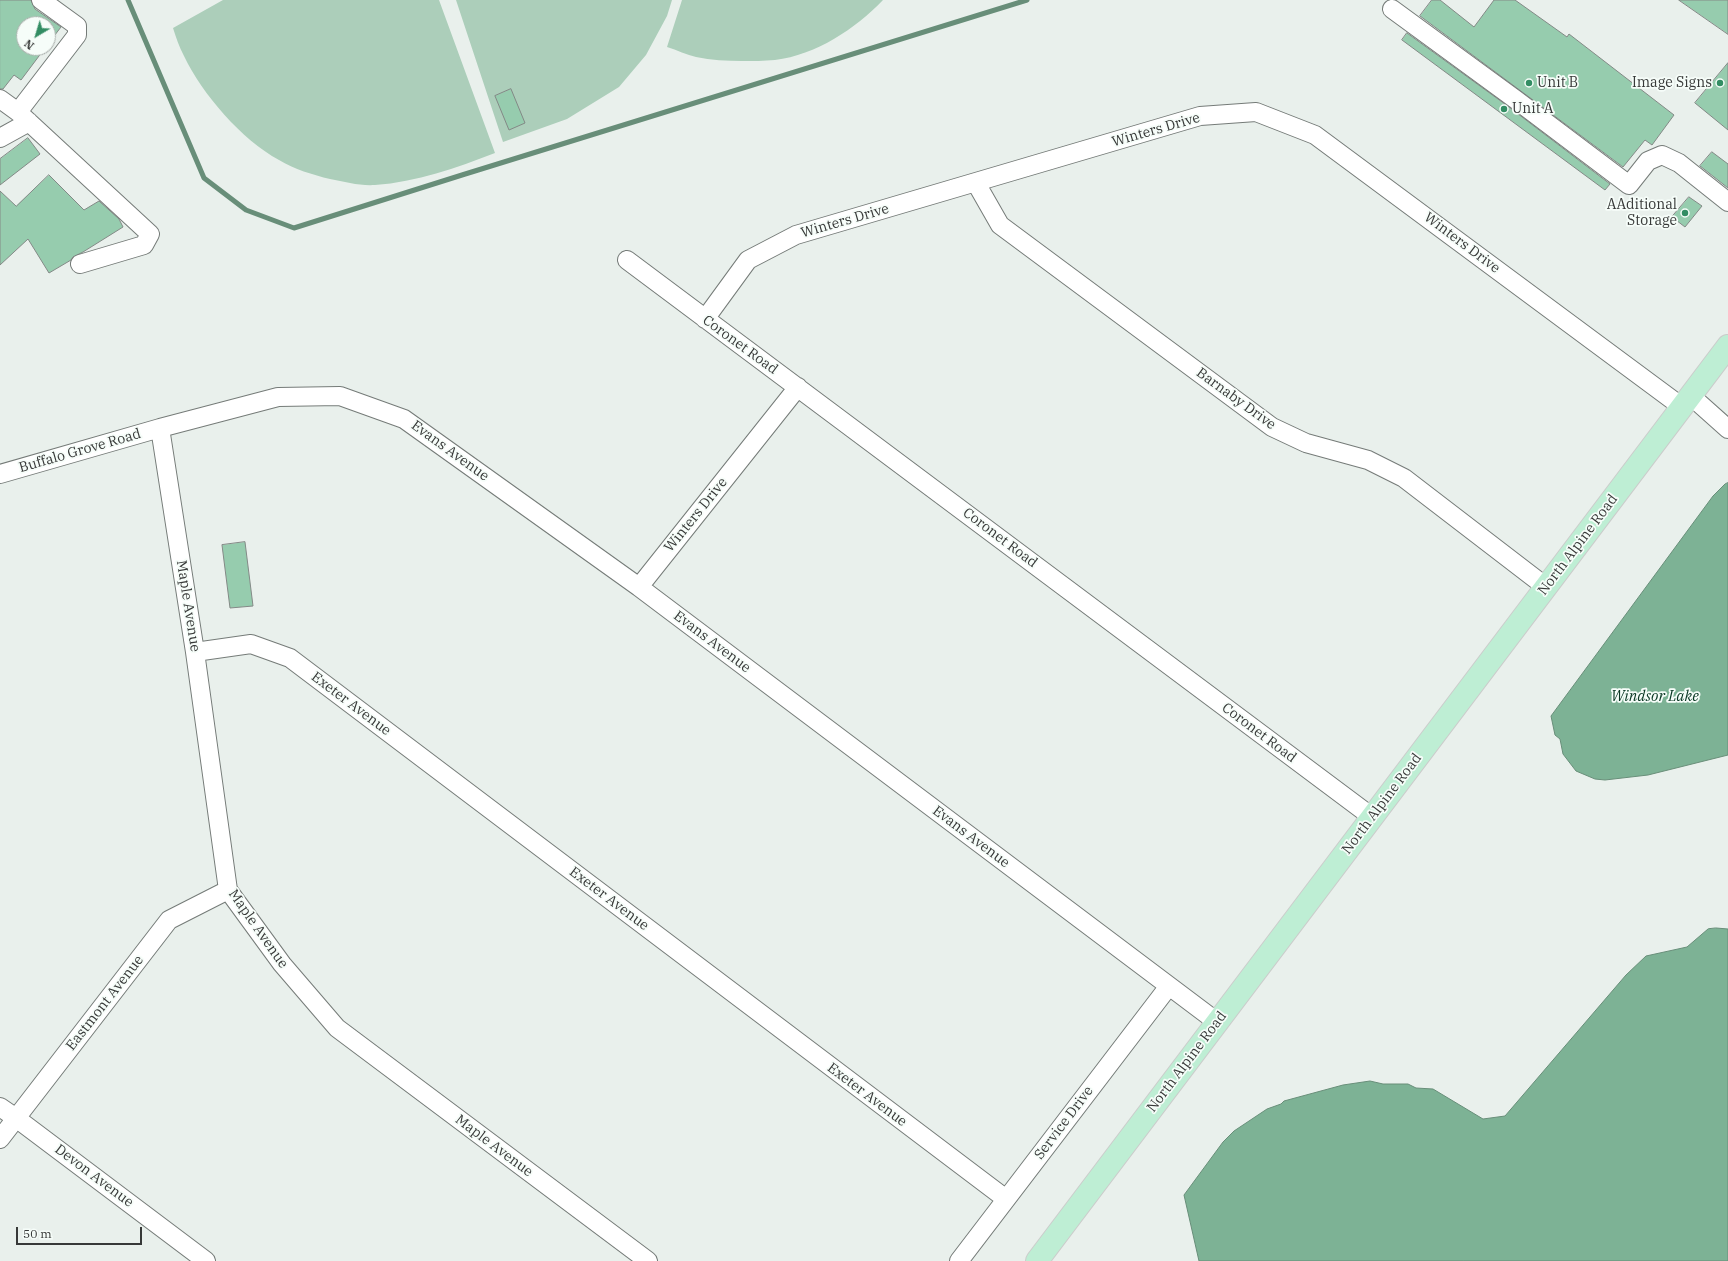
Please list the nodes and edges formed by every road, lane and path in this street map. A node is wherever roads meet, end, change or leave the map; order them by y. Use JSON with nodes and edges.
{"nodes":[{"id":1,"x":41,"y":0,"type":"edge"},
{"id":2,"x":1392,"y":9,"type":"dead end"},
{"id":3,"x":0,"y":99,"type":"edge"},
{"id":4,"x":23,"y":117,"type":"junction"},
{"id":5,"x":0,"y":138,"type":"edge"},
{"id":6,"x":976,"y":183,"type":"junction"},
{"id":7,"x":1728,"y":202,"type":"edge"},
{"id":8,"x":627,"y":260,"type":"dead end"},
{"id":9,"x":80,"y":264,"type":"dead end"},
{"id":10,"x":705,"y":319,"type":"junction"},
{"id":11,"x":1728,"y":346,"type":"edge"},
{"id":12,"x":798,"y":387,"type":"junction"},
{"id":13,"x":1686,"y":401,"type":"junction"},
{"id":14,"x":160,"y":428,"type":"junction"},
{"id":15,"x":1728,"y":429,"type":"edge"},
{"id":16,"x":0,"y":474,"type":"edge"},
{"id":17,"x":639,"y":587,"type":"junction"},
{"id":18,"x":1546,"y":587,"type":"junction"},
{"id":19,"x":195,"y":652,"type":"junction"},
{"id":20,"x":1372,"y":817,"type":"junction"},
{"id":21,"x":228,"y":890,"type":"junction"},
{"id":22,"x":1169,"y":986,"type":"junction"},
{"id":23,"x":1217,"y":1022,"type":"junction"},
{"id":24,"x":0,"y":1107,"type":"edge"},
{"id":25,"x":16,"y":1118,"type":"junction"},
{"id":26,"x":0,"y":1139,"type":"edge"},
{"id":27,"x":1006,"y":1199,"type":"junction"},
{"id":28,"x":206,"y":1261,"type":"edge"},
{"id":29,"x":648,"y":1261,"type":"edge"},
{"id":30,"x":960,"y":1261,"type":"edge"},
{"id":31,"x":1037,"y":1261,"type":"edge"}],
"edges":[{"from":1,"to":4,"type":"street"},
{"from":2,"to":7,"type":"street"},
{"from":3,"to":4,"type":"street"},
{"from":4,"to":5,"type":"street"},
{"from":4,"to":9,"type":"street"},
{"from":6,"to":10,"type":"street","name":"Winters Drive"},
{"from":6,"to":13,"type":"street","name":"Winters Drive"},
{"from":6,"to":18,"type":"street","name":"Barnaby Drive"},
{"from":8,"to":10,"type":"street","name":"Coronet Road"},
{"from":10,"to":12,"type":"street","name":"Coronet Road"},
{"from":11,"to":13,"type":"main road","name":"North Alpine Road"},
{"from":12,"to":17,"type":"street","name":"Winters Drive"},
{"from":12,"to":20,"type":"street","name":"Coronet Road"},
{"from":13,"to":15,"type":"street","name":"Winters Drive"},
{"from":13,"to":18,"type":"main road","name":"North Alpine Road"},
{"from":14,"to":16,"type":"street","name":"Buffalo Grove Road"},
{"from":14,"to":17,"type":"street","name":"Evans Avenue"},
{"from":14,"to":19,"type":"street","name":"Maple Avenue"},
{"from":17,"to":22,"type":"street","name":"Evans Avenue"},
{"from":18,"to":20,"type":"main road","name":"North Alpine Road"},
{"from":19,"to":21,"type":"street","name":"Maple Avenue"},
{"from":19,"to":27,"type":"street","name":"Exeter Avenue"},
{"from":20,"to":23,"type":"main road","name":"North Alpine Road"},
{"from":21,"to":25,"type":"street","name":"Eastmont Avenue"},
{"from":21,"to":29,"type":"street","name":"Maple Avenue"},
{"from":22,"to":23,"type":"street","name":"Evans Avenue"},
{"from":22,"to":27,"type":"street","name":"Service Drive"},
{"from":23,"to":31,"type":"main road","name":"North Alpine Road"},
{"from":24,"to":25,"type":"street","name":"Devon Avenue"},
{"from":25,"to":26,"type":"street","name":"Eastmont Avenue"},
{"from":25,"to":28,"type":"street","name":"Devon Avenue"},
{"from":27,"to":30,"type":"street","name":"Service Drive"}]}
